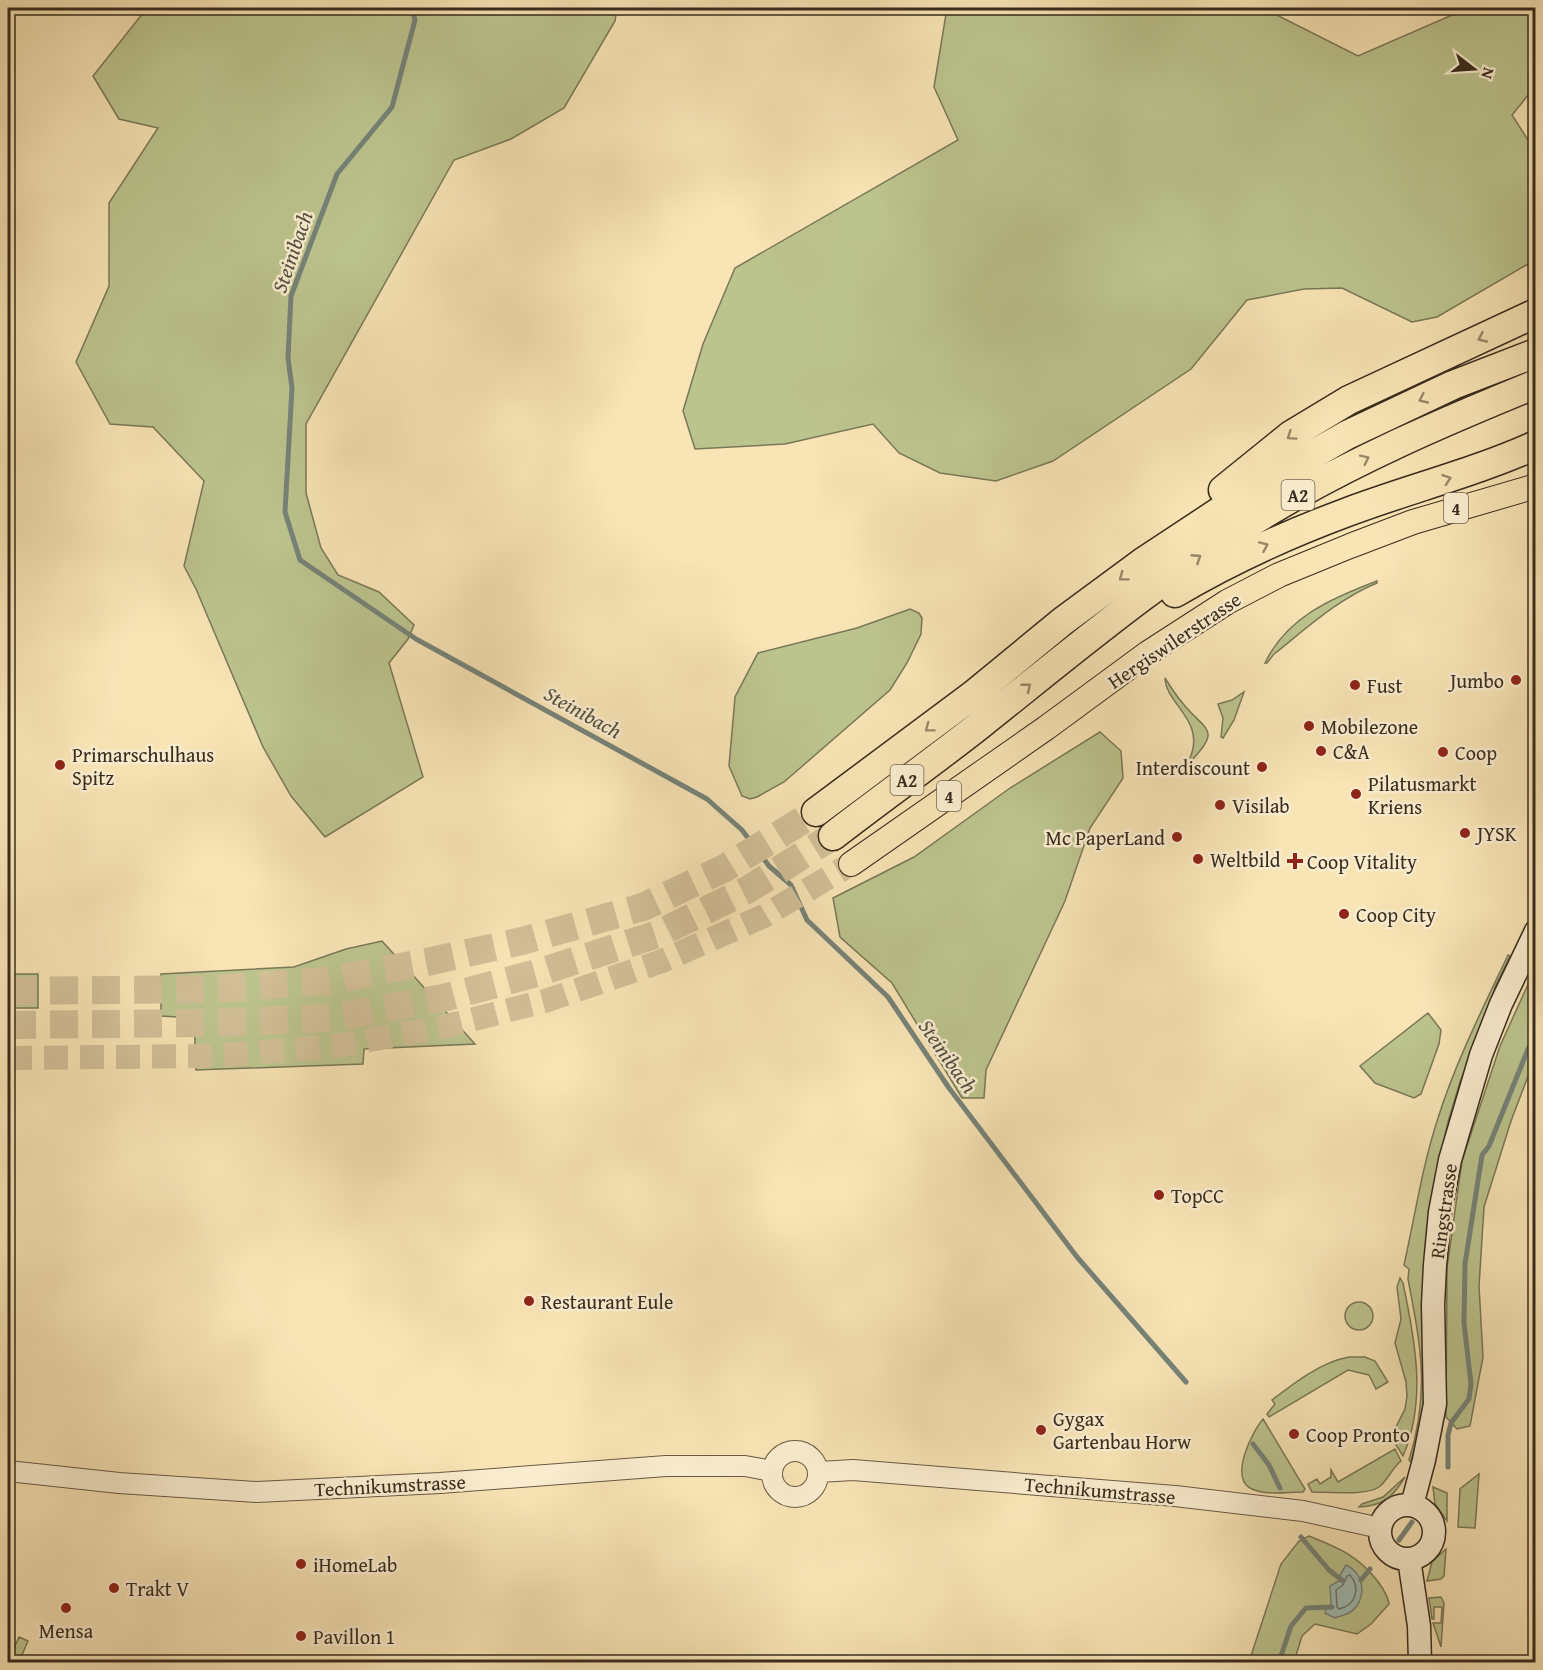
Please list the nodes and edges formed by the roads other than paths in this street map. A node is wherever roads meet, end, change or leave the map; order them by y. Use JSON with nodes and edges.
{"nodes":[{"id":1,"x":1536,"y":313,"type":"edge"},
{"id":2,"x":1536,"y":354,"type":"edge"},
{"id":3,"x":1536,"y":384,"type":"edge"},
{"id":4,"x":1536,"y":445,"type":"edge"},
{"id":5,"x":1535,"y":486,"type":"edge"},
{"id":6,"x":1171,"y":543,"type":"junction"},
{"id":7,"x":1083,"y":643,"type":"junction"},
{"id":8,"x":816,"y":812,"type":"tunnel mouth"},
{"id":9,"x":833,"y":836,"type":"tunnel mouth"},
{"id":10,"x":852,"y":864,"type":"tunnel mouth"},
{"id":11,"x":1536,"y":931,"type":"edge"},
{"id":12,"x":8,"y":1471,"type":"edge"},
{"id":13,"x":772,"y":1471,"type":"junction"},
{"id":14,"x":819,"y":1472,"type":"junction"},
{"id":15,"x":1412,"y":1505,"type":"junction"},
{"id":16,"x":1380,"y":1528,"type":"junction"},
{"id":17,"x":1409,"y":1559,"type":"junction"},
{"id":18,"x":1420,"y":1662,"type":"edge"}],
"edges":[{"from":1,"to":6,"type":"highway","one_way":true},
{"from":2,"to":6,"type":"highway","number":"A2","one_way":true},
{"from":7,"to":3,"type":"highway","number":"A2","one_way":true},
{"from":7,"to":4,"type":"highway","one_way":true},
{"from":5,"to":10,"type":"main road","name":"Hergiswilerstrasse","number":"4"},
{"from":6,"to":8,"type":"highway","number":"A2","one_way":true},
{"from":9,"to":7,"type":"highway","number":"A2","one_way":true},
{"from":11,"to":15,"type":"main road","name":"Ringstrasse"},
{"from":12,"to":13,"type":"street","name":"Technikumstrasse"},
{"from":13,"to":14,"type":"street"},
{"from":13,"to":14,"type":"street"},
{"from":14,"to":16,"type":"street","name":"Technikumstrasse"},
{"from":15,"to":16,"type":"main road"},
{"from":15,"to":17,"type":"main road"},
{"from":16,"to":17,"type":"main road"},
{"from":17,"to":18,"type":"main road"}]}
